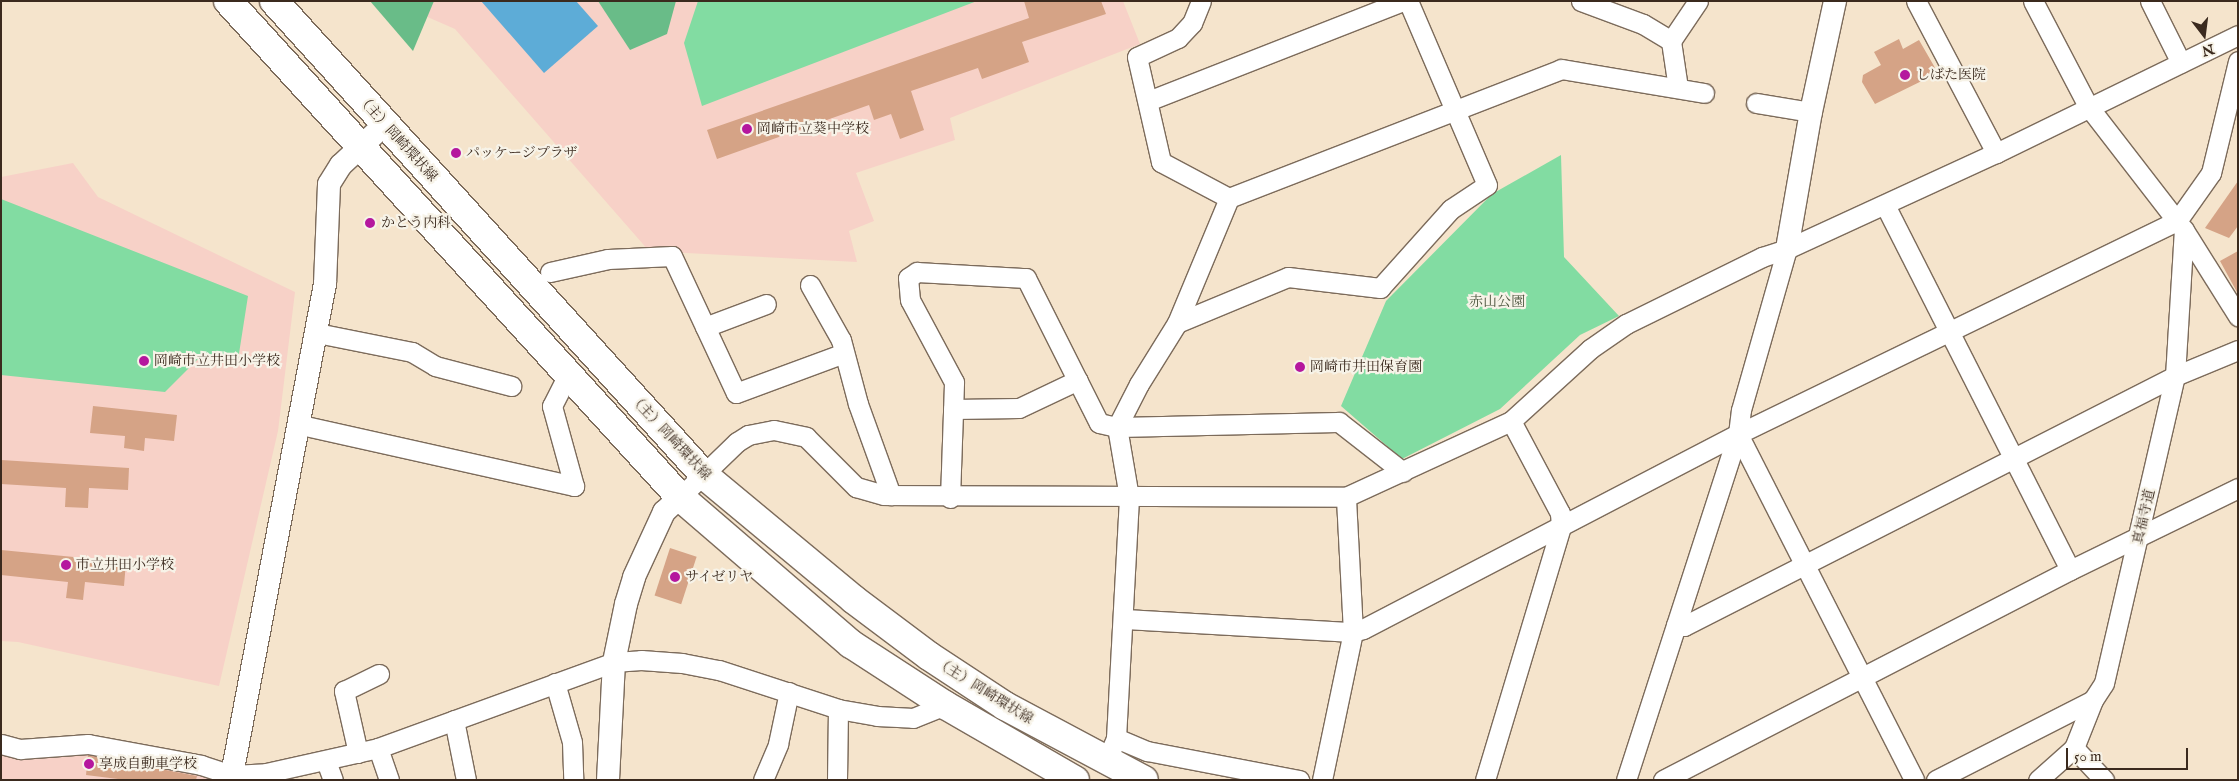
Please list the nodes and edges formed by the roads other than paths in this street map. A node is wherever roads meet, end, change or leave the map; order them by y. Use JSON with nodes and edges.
{"nodes":[{"id":1,"x":228,"y":1,"type":"edge"},
{"id":2,"x":274,"y":1,"type":"edge"},
{"id":3,"x":1201,"y":1,"type":"edge"},
{"id":4,"x":1403,"y":1,"type":"edge"},
{"id":5,"x":1408,"y":1,"type":"edge"},
{"id":6,"x":1581,"y":1,"type":"edge"},
{"id":7,"x":1698,"y":1,"type":"edge"},
{"id":8,"x":1835,"y":1,"type":"edge"},
{"id":9,"x":1916,"y":1,"type":"edge"},
{"id":10,"x":2033,"y":1,"type":"edge"},
{"id":11,"x":2150,"y":1,"type":"edge"},
{"id":12,"x":2238,"y":35,"type":"edge"},
{"id":13,"x":1671,"y":41,"type":"junction"},
{"id":14,"x":2238,"y":61,"type":"edge"},
{"id":15,"x":2181,"y":62,"type":"junction"},
{"id":16,"x":1678,"y":88,"type":"junction"},
{"id":17,"x":1704,"y":93,"type":"dead end"},
{"id":18,"x":1148,"y":101,"type":"junction"},
{"id":19,"x":1756,"y":103,"type":"dead end"},
{"id":20,"x":2088,"y":106,"type":"junction"},
{"id":21,"x":1455,"y":108,"type":"junction"},
{"id":22,"x":1811,"y":112,"type":"junction"},
{"id":23,"x":384,"y":125,"type":"junction"},
{"id":24,"x":359,"y":147,"type":"junction"},
{"id":25,"x":1996,"y":153,"type":"junction"},
{"id":26,"x":1229,"y":198,"type":"junction"},
{"id":27,"x":1885,"y":205,"type":"junction"},
{"id":28,"x":2180,"y":225,"type":"junction"},
{"id":29,"x":1788,"y":250,"type":"junction"},
{"id":30,"x":550,"y":272,"type":"dead end"},
{"id":31,"x":810,"y":285,"type":"dead end"},
{"id":32,"x":766,"y":304,"type":"dead end"},
{"id":33,"x":2238,"y":316,"type":"edge"},
{"id":34,"x":1177,"y":323,"type":"junction"},
{"id":35,"x":705,"y":327,"type":"junction"},
{"id":36,"x":1948,"y":331,"type":"junction"},
{"id":37,"x":317,"y":333,"type":"junction"},
{"id":38,"x":2238,"y":350,"type":"edge"},
{"id":39,"x":844,"y":353,"type":"junction"},
{"id":40,"x":568,"y":374,"type":"junction"},
{"id":41,"x":2175,"y":376,"type":"junction"},
{"id":42,"x":1078,"y":380,"type":"junction"},
{"id":43,"x":511,"y":386,"type":"dead end"},
{"id":44,"x":953,"y":409,"type":"junction"},
{"id":45,"x":1511,"y":421,"type":"junction"},
{"id":46,"x":301,"y":425,"type":"junction"},
{"id":47,"x":1117,"y":427,"type":"junction"},
{"id":48,"x":1738,"y":434,"type":"junction"},
{"id":49,"x":2014,"y":460,"type":"junction"},
{"id":50,"x":1403,"y":472,"type":"junction"},
{"id":51,"x":705,"y":476,"type":"junction"},
{"id":52,"x":2238,"y":488,"type":"edge"},
{"id":53,"x":891,"y":496,"type":"junction"},
{"id":54,"x":1129,"y":496,"type":"junction"},
{"id":55,"x":1346,"y":496,"type":"junction"},
{"id":56,"x":680,"y":497,"type":"junction"},
{"id":57,"x":950,"y":498,"type":"junction"},
{"id":58,"x":1561,"y":526,"type":"junction"},
{"id":59,"x":2140,"y":537,"type":"junction"},
{"id":60,"x":1805,"y":564,"type":"junction"},
{"id":61,"x":2070,"y":570,"type":"junction"},
{"id":62,"x":1125,"y":619,"type":"junction"},
{"id":63,"x":1676,"y":625,"type":"junction"},
{"id":64,"x":1353,"y":632,"type":"junction"},
{"id":65,"x":614,"y":662,"type":"junction"},
{"id":66,"x":379,"y":674,"type":"dead end"},
{"id":67,"x":1861,"y":680,"type":"junction"},
{"id":68,"x":555,"y":683,"type":"junction"},
{"id":69,"x":789,"y":692,"type":"junction"},
{"id":70,"x":2093,"y":700,"type":"junction"},
{"id":71,"x":945,"y":705,"type":"junction"},
{"id":72,"x":838,"y":709,"type":"junction"},
{"id":73,"x":454,"y":720,"type":"junction"},
{"id":74,"x":1,"y":744,"type":"edge"},
{"id":75,"x":378,"y":748,"type":"junction"},
{"id":76,"x":2074,"y":748,"type":"junction"},
{"id":77,"x":1111,"y":750,"type":"junction"},
{"id":78,"x":358,"y":753,"type":"junction"},
{"id":79,"x":326,"y":761,"type":"junction"},
{"id":80,"x":232,"y":777,"type":"edge"},
{"id":81,"x":333,"y":780,"type":"edge"},
{"id":82,"x":389,"y":780,"type":"edge"},
{"id":83,"x":466,"y":780,"type":"edge"},
{"id":84,"x":573,"y":780,"type":"edge"},
{"id":85,"x":608,"y":780,"type":"edge"},
{"id":86,"x":763,"y":780,"type":"edge"},
{"id":87,"x":837,"y":780,"type":"edge"},
{"id":88,"x":1075,"y":780,"type":"edge"},
{"id":89,"x":1144,"y":780,"type":"edge"},
{"id":90,"x":1299,"y":780,"type":"edge"},
{"id":91,"x":1322,"y":780,"type":"edge"},
{"id":92,"x":1485,"y":780,"type":"edge"},
{"id":93,"x":1626,"y":780,"type":"edge"},
{"id":94,"x":1663,"y":780,"type":"edge"},
{"id":95,"x":1914,"y":780,"type":"edge"},
{"id":96,"x":1936,"y":780,"type":"edge"},
{"id":97,"x":2038,"y":780,"type":"edge"},
{"id":98,"x":2104,"y":780,"type":"edge"}],
"edges":[{"from":1,"to":24,"type":"main road"},
{"from":2,"to":23,"type":"main road","name":"（主）岡崎環状線"},
{"from":3,"to":18,"type":"street"},
{"from":4,"to":18,"type":"street"},
{"from":5,"to":21,"type":"street"},
{"from":6,"to":13,"type":"street"},
{"from":7,"to":13,"type":"street"},
{"from":8,"to":22,"type":"street"},
{"from":9,"to":25,"type":"street"},
{"from":10,"to":20,"type":"street"},
{"from":11,"to":15,"type":"street"},
{"from":12,"to":15,"type":"street"},
{"from":13,"to":16,"type":"street"},
{"from":14,"to":28,"type":"street"},
{"from":15,"to":20,"type":"street"},
{"from":16,"to":17,"type":"street"},
{"from":16,"to":21,"type":"street"},
{"from":18,"to":26,"type":"street"},
{"from":19,"to":22,"type":"street"},
{"from":20,"to":25,"type":"street"},
{"from":20,"to":28,"type":"street"},
{"from":21,"to":26,"type":"street"},
{"from":21,"to":34,"type":"street"},
{"from":22,"to":29,"type":"street"},
{"from":23,"to":24,"type":"street"},
{"from":23,"to":51,"type":"main road","name":"（主）岡崎環状線"},
{"from":24,"to":37,"type":"street"},
{"from":24,"to":40,"type":"main road"},
{"from":25,"to":27,"type":"street"},
{"from":26,"to":34,"type":"street"},
{"from":27,"to":29,"type":"street"},
{"from":27,"to":36,"type":"street"},
{"from":28,"to":33,"type":"street"},
{"from":28,"to":36,"type":"street"},
{"from":28,"to":41,"type":"street","name":"真福寺道"},
{"from":29,"to":45,"type":"street"},
{"from":29,"to":48,"type":"street"},
{"from":30,"to":35,"type":"street"},
{"from":31,"to":39,"type":"street"},
{"from":32,"to":35,"type":"street"},
{"from":34,"to":47,"type":"street"},
{"from":35,"to":39,"type":"street"},
{"from":36,"to":48,"type":"street"},
{"from":36,"to":49,"type":"street"},
{"from":37,"to":43,"type":"street"},
{"from":37,"to":46,"type":"street"},
{"from":38,"to":41,"type":"street"},
{"from":39,"to":53,"type":"street"},
{"from":40,"to":46,"type":"street"},
{"from":40,"to":56,"type":"main road"},
{"from":41,"to":49,"type":"street"},
{"from":41,"to":59,"type":"street","name":"真福寺道"},
{"from":42,"to":44,"type":"street"},
{"from":42,"to":44,"type":"street"},
{"from":42,"to":47,"type":"street"},
{"from":44,"to":57,"type":"street"},
{"from":45,"to":50,"type":"street"},
{"from":45,"to":58,"type":"street"},
{"from":46,"to":80,"type":"street"},
{"from":47,"to":50,"type":"street"},
{"from":47,"to":54,"type":"street"},
{"from":48,"to":58,"type":"street"},
{"from":48,"to":60,"type":"street"},
{"from":48,"to":63,"type":"street"},
{"from":49,"to":60,"type":"street"},
{"from":49,"to":61,"type":"street"},
{"from":50,"to":55,"type":"street"},
{"from":51,"to":53,"type":"street"},
{"from":51,"to":56,"type":"street"},
{"from":51,"to":77,"type":"main road","name":"（主）岡崎環状線"},
{"from":52,"to":59,"type":"street"},
{"from":53,"to":57,"type":"street"},
{"from":54,"to":55,"type":"street"},
{"from":54,"to":57,"type":"street"},
{"from":54,"to":62,"type":"street"},
{"from":55,"to":64,"type":"street"},
{"from":56,"to":65,"type":"street"},
{"from":56,"to":71,"type":"main road"},
{"from":58,"to":64,"type":"street"},
{"from":58,"to":92,"type":"street"},
{"from":59,"to":61,"type":"street"},
{"from":59,"to":70,"type":"street","name":"真福寺道"},
{"from":60,"to":63,"type":"street"},
{"from":60,"to":67,"type":"street"},
{"from":61,"to":67,"type":"street"},
{"from":62,"to":64,"type":"street"},
{"from":62,"to":77,"type":"street"},
{"from":63,"to":93,"type":"street"},
{"from":64,"to":91,"type":"street"},
{"from":65,"to":68,"type":"street"},
{"from":65,"to":69,"type":"street"},
{"from":65,"to":85,"type":"street"},
{"from":66,"to":78,"type":"street"},
{"from":67,"to":94,"type":"street"},
{"from":67,"to":95,"type":"street"},
{"from":68,"to":73,"type":"street"},
{"from":68,"to":84,"type":"street"},
{"from":69,"to":72,"type":"street"},
{"from":69,"to":86,"type":"street"},
{"from":70,"to":76,"type":"street","name":"真福寺道"},
{"from":70,"to":96,"type":"street"},
{"from":71,"to":72,"type":"street"},
{"from":71,"to":88,"type":"main road"},
{"from":72,"to":87,"type":"street"},
{"from":73,"to":75,"type":"street"},
{"from":73,"to":83,"type":"street"},
{"from":74,"to":80,"type":"street"},
{"from":75,"to":78,"type":"street"},
{"from":75,"to":82,"type":"street"},
{"from":76,"to":97,"type":"street","name":"真福寺道"},
{"from":76,"to":98,"type":"street"},
{"from":77,"to":89,"type":"main road","name":"（主）岡崎環状線"},
{"from":77,"to":90,"type":"street"},
{"from":78,"to":79,"type":"street"},
{"from":79,"to":80,"type":"street"},
{"from":79,"to":81,"type":"street"}]}
